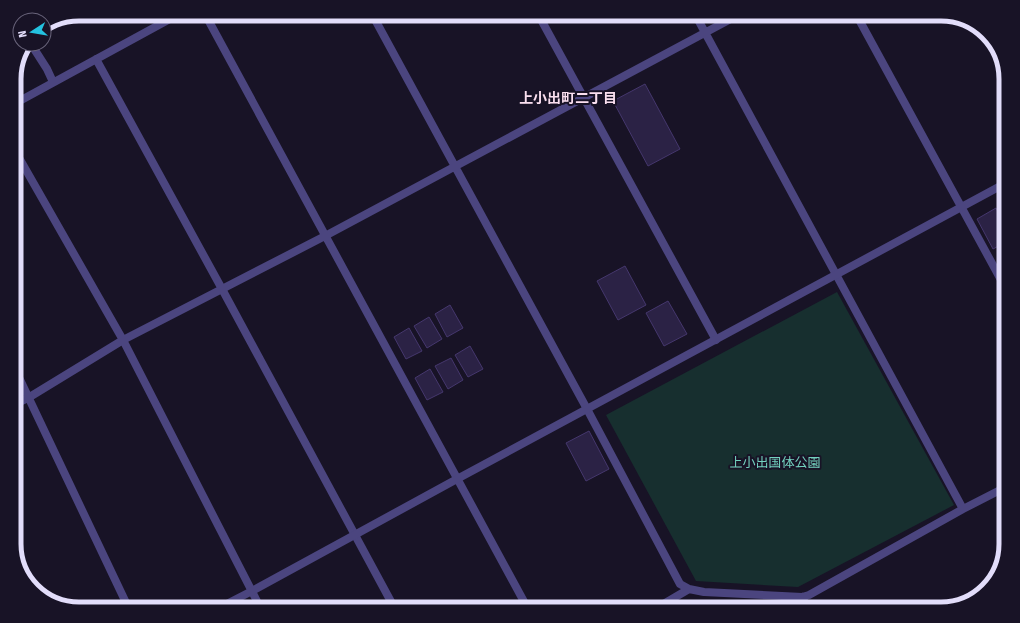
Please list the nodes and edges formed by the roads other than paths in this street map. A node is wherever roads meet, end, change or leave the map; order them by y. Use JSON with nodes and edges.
{"nodes":[{"id":1,"x":166,"y":21,"type":"edge"},
{"id":2,"x":209,"y":21,"type":"edge"},
{"id":3,"x":376,"y":21,"type":"edge"},
{"id":4,"x":542,"y":21,"type":"edge"},
{"id":5,"x":699,"y":21,"type":"edge"},
{"id":6,"x":727,"y":21,"type":"edge"},
{"id":7,"x":860,"y":21,"type":"edge"},
{"id":8,"x":705,"y":33,"type":"junction"},
{"id":9,"x":36,"y":52,"type":"edge"},
{"id":10,"x":96,"y":59,"type":"junction"},
{"id":11,"x":53,"y":82,"type":"junction"},
{"id":12,"x":584,"y":97,"type":"junction"},
{"id":13,"x":21,"y":100,"type":"edge"},
{"id":14,"x":21,"y":160,"type":"edge"},
{"id":15,"x":455,"y":166,"type":"junction"},
{"id":16,"x":999,"y":187,"type":"edge"},
{"id":17,"x":962,"y":207,"type":"junction"},
{"id":18,"x":325,"y":236,"type":"junction"},
{"id":19,"x":836,"y":274,"type":"junction"},
{"id":20,"x":999,"y":276,"type":"edge"},
{"id":21,"x":222,"y":289,"type":"junction"},
{"id":22,"x":123,"y":340,"type":"junction"},
{"id":23,"x":716,"y":340,"type":"junction"},
{"id":24,"x":21,"y":382,"type":"edge"},
{"id":25,"x":28,"y":398,"type":"junction"},
{"id":26,"x":21,"y":402,"type":"edge"},
{"id":27,"x":586,"y":409,"type":"junction"},
{"id":28,"x":457,"y":479,"type":"junction"},
{"id":29,"x":999,"y":491,"type":"edge"},
{"id":30,"x":963,"y":509,"type":"junction"},
{"id":31,"x":355,"y":535,"type":"junction"},
{"id":32,"x":689,"y":589,"type":"junction"},
{"id":33,"x":252,"y":592,"type":"junction"},
{"id":34,"x":802,"y":597,"type":"junction"},
{"id":35,"x":126,"y":602,"type":"edge"},
{"id":36,"x":232,"y":602,"type":"edge"},
{"id":37,"x":257,"y":602,"type":"edge"},
{"id":38,"x":391,"y":602,"type":"edge"},
{"id":39,"x":524,"y":602,"type":"edge"},
{"id":40,"x":667,"y":602,"type":"edge"},
{"id":41,"x":804,"y":602,"type":"edge"}],
"edges":[{"from":1,"to":10,"type":"street"},
{"from":2,"to":18,"type":"street"},
{"from":3,"to":15,"type":"street"},
{"from":4,"to":12,"type":"street"},
{"from":5,"to":8,"type":"street"},
{"from":6,"to":8,"type":"street"},
{"from":7,"to":17,"type":"street"},
{"from":8,"to":12,"type":"street"},
{"from":8,"to":19,"type":"street"},
{"from":9,"to":11,"type":"street"},
{"from":10,"to":11,"type":"street"},
{"from":10,"to":21,"type":"street"},
{"from":11,"to":13,"type":"street"},
{"from":12,"to":15,"type":"street"},
{"from":12,"to":23,"type":"street"},
{"from":14,"to":22,"type":"street"},
{"from":15,"to":18,"type":"street"},
{"from":15,"to":27,"type":"street"},
{"from":16,"to":17,"type":"street"},
{"from":17,"to":19,"type":"street"},
{"from":17,"to":20,"type":"street"},
{"from":18,"to":21,"type":"street"},
{"from":18,"to":28,"type":"street"},
{"from":19,"to":23,"type":"street"},
{"from":19,"to":30,"type":"street"},
{"from":21,"to":22,"type":"street"},
{"from":21,"to":31,"type":"street"},
{"from":22,"to":25,"type":"street"},
{"from":22,"to":33,"type":"street"},
{"from":23,"to":27,"type":"street"},
{"from":24,"to":25,"type":"street"},
{"from":25,"to":26,"type":"street"},
{"from":25,"to":35,"type":"street"},
{"from":27,"to":28,"type":"street"},
{"from":27,"to":32,"type":"street"},
{"from":28,"to":31,"type":"street"},
{"from":28,"to":39,"type":"street"},
{"from":29,"to":30,"type":"street"},
{"from":30,"to":34,"type":"street"},
{"from":31,"to":33,"type":"street"},
{"from":31,"to":38,"type":"street"},
{"from":32,"to":34,"type":"street"},
{"from":32,"to":40,"type":"street"},
{"from":33,"to":36,"type":"street"},
{"from":33,"to":37,"type":"street"},
{"from":34,"to":41,"type":"street"}]}
